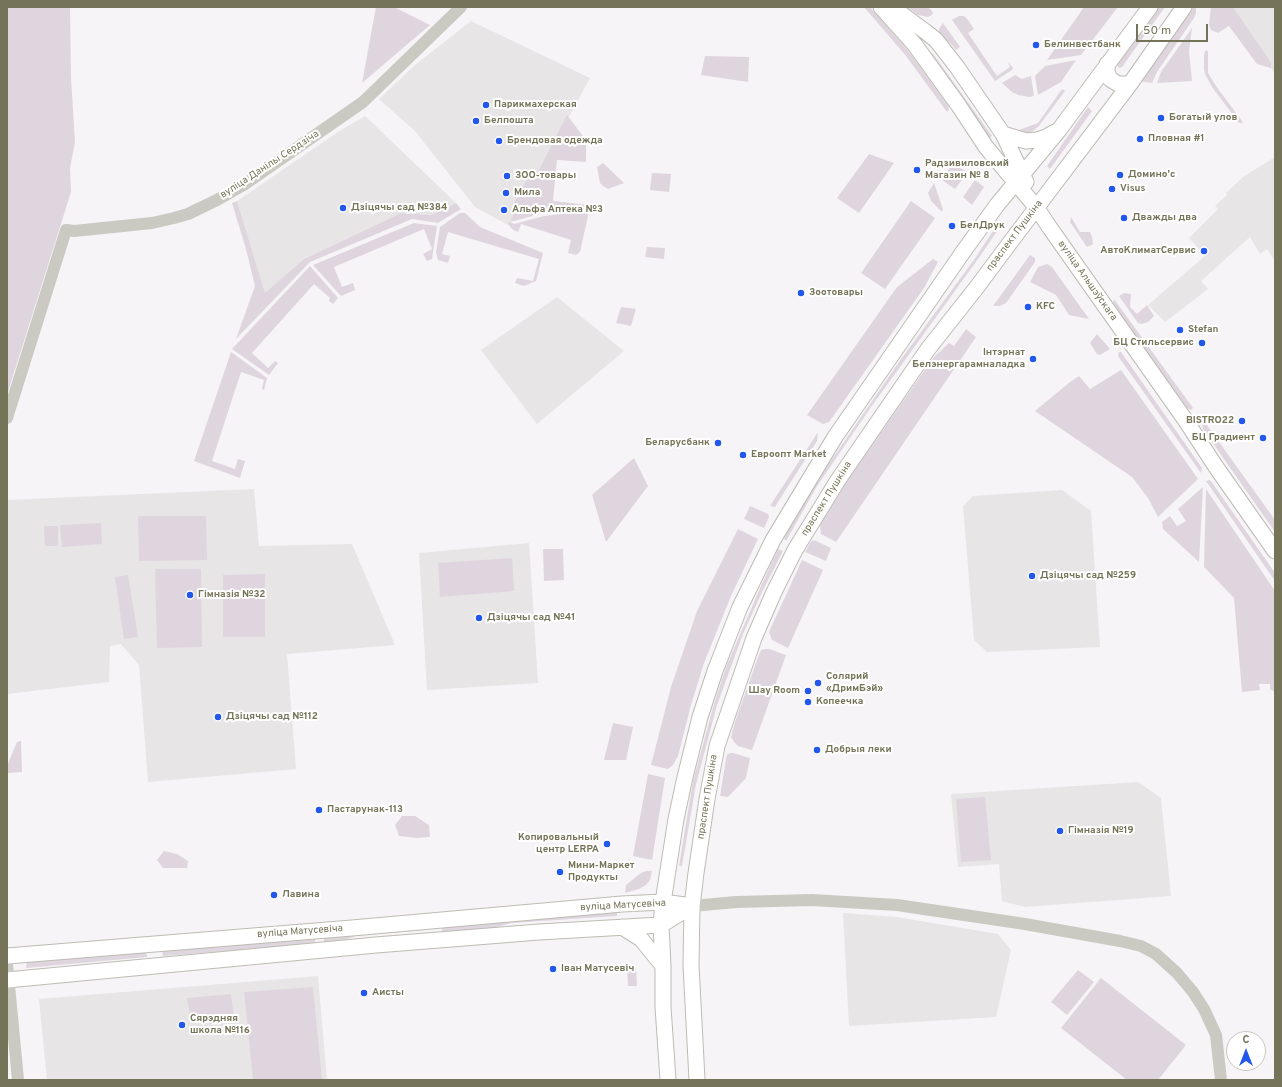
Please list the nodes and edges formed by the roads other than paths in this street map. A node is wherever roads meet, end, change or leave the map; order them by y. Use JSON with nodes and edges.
{"nodes":[{"id":1,"x":461,"y":7,"type":"edge"},
{"id":2,"x":881,"y":7,"type":"edge"},
{"id":3,"x":892,"y":7,"type":"edge"},
{"id":4,"x":1150,"y":7,"type":"edge"},
{"id":5,"x":1184,"y":7,"type":"edge"},
{"id":6,"x":1107,"y":64,"type":"junction"},
{"id":7,"x":1130,"y":84,"type":"junction"},
{"id":8,"x":1059,"y":130,"type":"junction"},
{"id":9,"x":1003,"y":134,"type":"junction"},
{"id":10,"x":1019,"y":179,"type":"junction"},
{"id":11,"x":1036,"y":207,"type":"junction"},
{"id":12,"x":7,"y":418,"type":"edge"},
{"id":13,"x":1275,"y":551,"type":"edge"},
{"id":14,"x":668,"y":870,"type":"junction"},
{"id":15,"x":662,"y":902,"type":"junction"},
{"id":16,"x":628,"y":904,"type":"junction"},
{"id":17,"x":692,"y":906,"type":"junction"},
{"id":18,"x":422,"y":922,"type":"junction"},
{"id":19,"x":661,"y":925,"type":"junction"},
{"id":20,"x":622,"y":928,"type":"junction"},
{"id":21,"x":154,"y":944,"type":"junction"},
{"id":22,"x":376,"y":945,"type":"junction"},
{"id":23,"x":7,"y":956,"type":"edge"},
{"id":24,"x":7,"y":964,"type":"edge"},
{"id":25,"x":156,"y":965,"type":"junction"},
{"id":26,"x":663,"y":966,"type":"junction"},
{"id":27,"x":8,"y":980,"type":"edge"},
{"id":28,"x":18,"y":1080,"type":"edge"},
{"id":29,"x":668,"y":1080,"type":"edge"},
{"id":30,"x":697,"y":1080,"type":"edge"},
{"id":31,"x":1221,"y":1080,"type":"edge"}],
"edges":[{"from":1,"to":12,"type":"street","name":"вуліца Данілы Сердзіча"},
{"from":2,"to":10,"type":"main road","name":"вуліца Альшэўскага"},
{"from":3,"to":9,"type":"main road","name":"вуліца Альшэўскага"},
{"from":4,"to":6,"type":"main road"},
{"from":5,"to":7,"type":"main road","name":"праспект Пушкіна"},
{"from":6,"to":7,"type":"main road"},
{"from":6,"to":8,"type":"main road"},
{"from":7,"to":11,"type":"main road","name":"праспект Пушкіна"},
{"from":8,"to":9,"type":"main road"},
{"from":8,"to":10,"type":"main road"},
{"from":9,"to":10,"type":"main road","name":"вуліца Альшэўскага"},
{"from":10,"to":11,"type":"main road","name":"вуліца Альшэўскага"},
{"from":10,"to":14,"type":"main road"},
{"from":11,"to":13,"type":"main road","name":"вуліца Альшэўскага"},
{"from":11,"to":17,"type":"main road","name":"праспект Пушкіна"},
{"from":14,"to":15,"type":"main road"},
{"from":14,"to":16,"type":"main road"},
{"from":15,"to":16,"type":"main road","name":"вуліца Матусевіча"},
{"from":15,"to":17,"type":"main road","name":"вуліца Матусевіча"},
{"from":15,"to":19,"type":"main road"},
{"from":16,"to":18,"type":"main road","name":"вуліца Матусевіча"},
{"from":17,"to":19,"type":"main road","name":"вуліца Матусевіча"},
{"from":17,"to":30,"type":"main road","name":"праспект Пушкіна"},
{"from":17,"to":31,"type":"street"},
{"from":18,"to":21,"type":"main road","name":"вуліца Матусевіча"},
{"from":18,"to":22,"type":"main road"},
{"from":19,"to":20,"type":"main road","name":"вуліца Матусевіча"},
{"from":19,"to":26,"type":"main road"},
{"from":20,"to":22,"type":"main road","name":"вуліца Матусевіча"},
{"from":20,"to":26,"type":"main road"},
{"from":21,"to":23,"type":"main road","name":"вуліца Матусевіча"},
{"from":21,"to":25,"type":"main road"},
{"from":22,"to":25,"type":"main road","name":"вуліца Матусевіча"},
{"from":24,"to":27,"type":"street"},
{"from":25,"to":27,"type":"main road","name":"вуліца Матусевіча"},
{"from":26,"to":29,"type":"main road"},
{"from":27,"to":28,"type":"street"}]}
